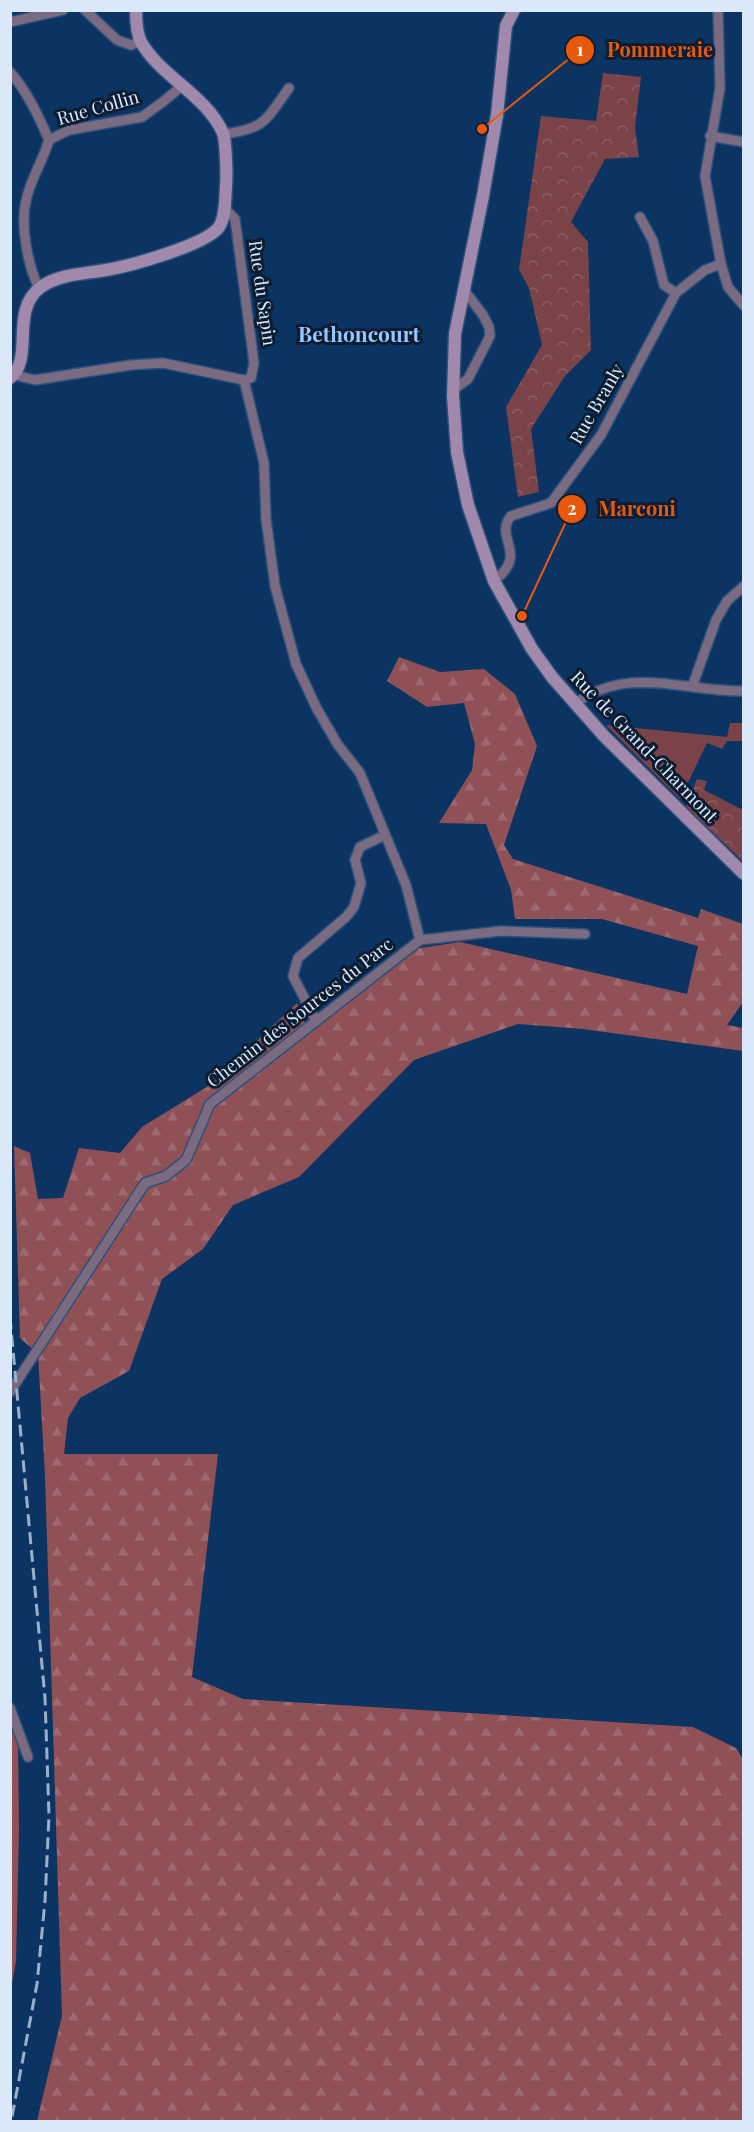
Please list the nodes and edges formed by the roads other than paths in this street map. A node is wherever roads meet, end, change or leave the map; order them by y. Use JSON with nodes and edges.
{"nodes":[{"id":1,"x":63,"y":10,"type":"edge"},
{"id":2,"x":85,"y":10,"type":"edge"},
{"id":3,"x":136,"y":10,"type":"edge"},
{"id":4,"x":514,"y":10,"type":"edge"},
{"id":5,"x":718,"y":10,"type":"edge"},
{"id":6,"x":10,"y":22,"type":"edge"},
{"id":7,"x":141,"y":41,"type":"junction"},
{"id":8,"x":10,"y":72,"type":"edge"},
{"id":9,"x":183,"y":84,"type":"junction"},
{"id":10,"x":289,"y":88,"type":"dead end"},
{"id":11,"x":224,"y":134,"type":"junction"},
{"id":12,"x":710,"y":136,"type":"junction"},
{"id":13,"x":49,"y":140,"type":"junction"},
{"id":14,"x":744,"y":142,"type":"edge"},
{"id":15,"x":225,"y":209,"type":"junction"},
{"id":16,"x":640,"y":217,"type":"dead end"},
{"id":17,"x":721,"y":264,"type":"junction"},
{"id":18,"x":39,"y":288,"type":"junction"},
{"id":19,"x":464,"y":290,"type":"junction"},
{"id":20,"x":676,"y":293,"type":"junction"},
{"id":21,"x":744,"y":306,"type":"edge"},
{"id":22,"x":13,"y":376,"type":"edge"},
{"id":23,"x":244,"y":380,"type":"junction"},
{"id":24,"x":453,"y":390,"type":"junction"},
{"id":25,"x":494,"y":581,"type":"junction"},
{"id":26,"x":744,"y":586,"type":"edge"},
{"id":27,"x":692,"y":687,"type":"junction"},
{"id":28,"x":744,"y":691,"type":"edge"},
{"id":29,"x":574,"y":704,"type":"junction"},
{"id":30,"x":385,"y":835,"type":"junction"},
{"id":31,"x":744,"y":874,"type":"edge"},
{"id":32,"x":585,"y":934,"type":"dead end"},
{"id":33,"x":420,"y":940,"type":"junction"},
{"id":34,"x":316,"y":1020,"type":"junction"},
{"id":35,"x":10,"y":1392,"type":"edge"},
{"id":36,"x":10,"y":1708,"type":"edge"},
{"id":37,"x":28,"y":1757,"type":"dead end"}],
"edges":[{"from":1,"to":6,"type":"street"},
{"from":2,"to":7,"type":"street"},
{"from":3,"to":7,"type":"street"},
{"from":4,"to":19,"type":"street","name":"Rue de Grand-Charmont"},
{"from":5,"to":12,"type":"street"},
{"from":7,"to":9,"type":"street"},
{"from":8,"to":13,"type":"street"},
{"from":9,"to":11,"type":"street"},
{"from":9,"to":13,"type":"street","name":"Rue Collin"},
{"from":10,"to":11,"type":"street"},
{"from":11,"to":15,"type":"street"},
{"from":12,"to":14,"type":"street"},
{"from":12,"to":17,"type":"street"},
{"from":13,"to":18,"type":"street"},
{"from":15,"to":18,"type":"street"},
{"from":15,"to":23,"type":"street","name":"Rue du Sapin"},
{"from":16,"to":20,"type":"street"},
{"from":17,"to":20,"type":"street","name":"Rue Branly"},
{"from":17,"to":21,"type":"street"},
{"from":18,"to":22,"type":"street"},
{"from":19,"to":24,"type":"street","name":"Rue de Grand-Charmont"},
{"from":19,"to":24,"type":"street"},
{"from":20,"to":25,"type":"street","name":"Rue Branly"},
{"from":22,"to":23,"type":"street"},
{"from":23,"to":30,"type":"street"},
{"from":24,"to":25,"type":"street","name":"Rue de Grand-Charmont"},
{"from":25,"to":29,"type":"street","name":"Rue de Grand-Charmont"},
{"from":26,"to":27,"type":"street"},
{"from":27,"to":28,"type":"street"},
{"from":27,"to":29,"type":"street"},
{"from":29,"to":31,"type":"street","name":"Rue de Grand-Charmont"},
{"from":30,"to":33,"type":"street"},
{"from":30,"to":34,"type":"street"},
{"from":32,"to":33,"type":"street","name":"Chemin des Sources du Parc"},
{"from":33,"to":34,"type":"street","name":"Chemin des Sources du Parc"},
{"from":34,"to":35,"type":"street","name":"Chemin des Sources du Parc"},
{"from":36,"to":37,"type":"street"}]}
